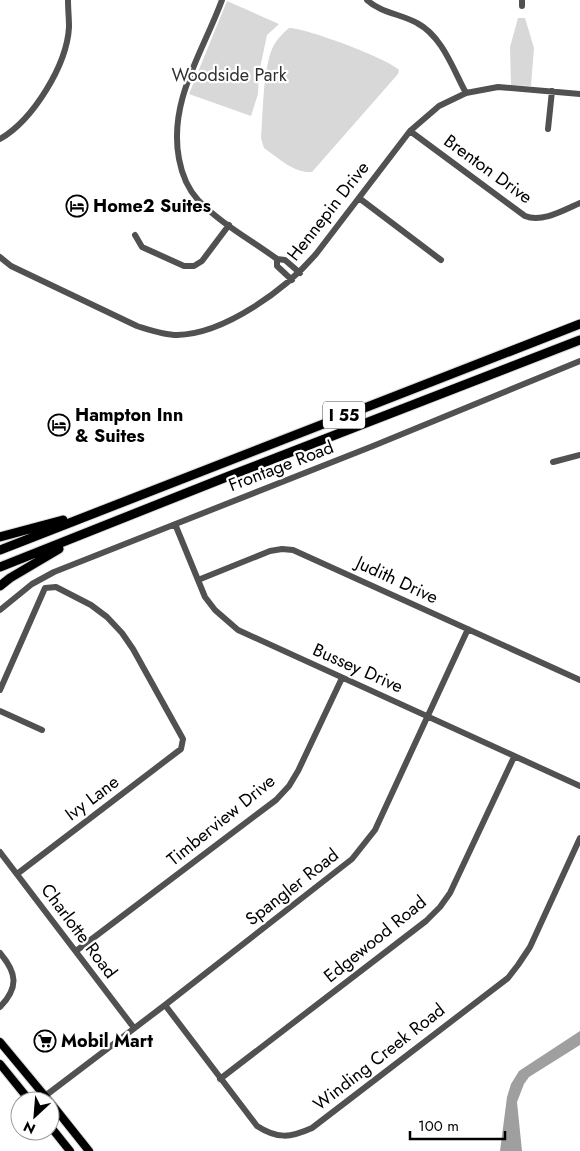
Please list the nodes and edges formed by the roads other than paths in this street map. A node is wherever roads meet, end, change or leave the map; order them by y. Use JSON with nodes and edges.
{"nodes":[{"id":1,"x":68,"y":0,"type":"edge"},
{"id":2,"x":222,"y":0,"type":"edge"},
{"id":3,"x":368,"y":0,"type":"edge"},
{"id":4,"x":552,"y":91,"type":"junction"},
{"id":5,"x":466,"y":93,"type":"junction"},
{"id":6,"x":580,"y":94,"type":"edge"},
{"id":7,"x":548,"y":129,"type":"dead end"},
{"id":8,"x":410,"y":131,"type":"junction"},
{"id":9,"x":0,"y":138,"type":"edge"},
{"id":10,"x":358,"y":198,"type":"junction"},
{"id":11,"x":580,"y":203,"type":"edge"},
{"id":12,"x":229,"y":225,"type":"junction"},
{"id":13,"x":136,"y":235,"type":"dead end"},
{"id":14,"x":0,"y":257,"type":"edge"},
{"id":15,"x":277,"y":259,"type":"junction"},
{"id":16,"x":441,"y":260,"type":"dead end"},
{"id":17,"x":0,"y":264,"type":"edge"},
{"id":18,"x":11,"y":266,"type":"junction"},
{"id":19,"x":300,"y":273,"type":"junction"},
{"id":20,"x":292,"y":280,"type":"junction"},
{"id":21,"x":580,"y":324,"type":"edge"},
{"id":22,"x":580,"y":340,"type":"edge"},
{"id":23,"x":580,"y":361,"type":"edge"},
{"id":24,"x":580,"y":455,"type":"edge"},
{"id":25,"x":553,"y":462,"type":"dead end"},
{"id":26,"x":109,"y":506,"type":"junction"},
{"id":27,"x":175,"y":524,"type":"junction"},
{"id":28,"x":0,"y":537,"type":"edge"},
{"id":29,"x":78,"y":537,"type":"junction"},
{"id":30,"x":0,"y":550,"type":"edge"},
{"id":31,"x":0,"y":567,"type":"edge"},
{"id":32,"x":198,"y":580,"type":"junction"},
{"id":33,"x":0,"y":586,"type":"edge"},
{"id":34,"x":0,"y":610,"type":"edge"},
{"id":35,"x":468,"y":629,"type":"junction"},
{"id":36,"x":342,"y":678,"type":"junction"},
{"id":37,"x":580,"y":680,"type":"edge"},
{"id":38,"x":0,"y":690,"type":"edge"},
{"id":39,"x":0,"y":712,"type":"edge"},
{"id":40,"x":428,"y":717,"type":"junction"},
{"id":41,"x":42,"y":730,"type":"dead end"},
{"id":42,"x":514,"y":757,"type":"junction"},
{"id":43,"x":580,"y":786,"type":"edge"},
{"id":44,"x":580,"y":838,"type":"edge"},
{"id":45,"x":0,"y":852,"type":"edge"},
{"id":46,"x":18,"y":874,"type":"junction"},
{"id":47,"x":76,"y":951,"type":"junction"},
{"id":48,"x":0,"y":953,"type":"edge"},
{"id":49,"x":164,"y":1005,"type":"junction"},
{"id":50,"x":0,"y":1007,"type":"edge"},
{"id":51,"x":134,"y":1028,"type":"junction"},
{"id":52,"x":0,"y":1042,"type":"edge"},
{"id":53,"x":0,"y":1064,"type":"edge"},
{"id":54,"x":220,"y":1080,"type":"junction"},
{"id":55,"x":22,"y":1091,"type":"edge"},
{"id":56,"x":41,"y":1091,"type":"edge"},
{"id":57,"x":59,"y":1091,"type":"edge"},
{"id":58,"x":60,"y":1115,"type":"edge"},
{"id":59,"x":60,"y":1138,"type":"edge"},
{"id":60,"x":70,"y":1151,"type":"edge"},
{"id":61,"x":89,"y":1151,"type":"edge"}],
"edges":[{"from":1,"to":9,"type":"street"},
{"from":2,"to":12,"type":"street"},
{"from":3,"to":5,"type":"street"},
{"from":4,"to":5,"type":"street","name":"Hennepin Drive"},
{"from":4,"to":6,"type":"street","name":"Hennepin Drive"},
{"from":4,"to":7,"type":"street"},
{"from":5,"to":8,"type":"street","name":"Hennepin Drive"},
{"from":8,"to":10,"type":"street","name":"Hennepin Drive"},
{"from":8,"to":11,"type":"street","name":"Brenton Drive"},
{"from":10,"to":16,"type":"street"},
{"from":10,"to":19,"type":"street","name":"Hennepin Drive"},
{"from":12,"to":13,"type":"street"},
{"from":12,"to":15,"type":"street"},
{"from":14,"to":18,"type":"street"},
{"from":15,"to":19,"type":"street"},
{"from":15,"to":20,"type":"street"},
{"from":17,"to":18,"type":"street"},
{"from":18,"to":20,"type":"street","name":"Hennepin Drive"},
{"from":19,"to":20,"type":"street","name":"Hennepin Drive"},
{"from":21,"to":26,"type":"highway","number":"I 55"},
{"from":22,"to":29,"type":"highway","number":"I 55"},
{"from":23,"to":27,"type":"street","name":"Frontage Road"},
{"from":24,"to":25,"type":"street"},
{"from":26,"to":28,"type":"highway"},
{"from":26,"to":30,"type":"highway","number":"I 55"},
{"from":27,"to":32,"type":"street","name":"Bussey Drive"},
{"from":27,"to":34,"type":"street","name":"Frontage Road"},
{"from":29,"to":31,"type":"highway","number":"I 55"},
{"from":29,"to":33,"type":"highway"},
{"from":32,"to":35,"type":"street","name":"Judith Drive"},
{"from":32,"to":36,"type":"street","name":"Bussey Drive"},
{"from":35,"to":37,"type":"street","name":"Judith Drive"},
{"from":35,"to":40,"type":"street","name":"Spangler Road"},
{"from":36,"to":40,"type":"street","name":"Bussey Drive"},
{"from":36,"to":47,"type":"street","name":"Timberview Drive"},
{"from":38,"to":46,"type":"street","name":"Ivy Lane"},
{"from":39,"to":41,"type":"street"},
{"from":40,"to":42,"type":"street","name":"Bussey Drive"},
{"from":40,"to":49,"type":"street","name":"Spangler Road"},
{"from":42,"to":43,"type":"street","name":"Bussey Drive"},
{"from":42,"to":54,"type":"street","name":"Edgewood Road"},
{"from":44,"to":54,"type":"street","name":"Winding Creek Road"},
{"from":45,"to":46,"type":"street","name":"Charlotte Road"},
{"from":46,"to":47,"type":"street","name":"Charlotte Road"},
{"from":47,"to":51,"type":"street","name":"Charlotte Road"},
{"from":48,"to":50,"type":"street"},
{"from":49,"to":51,"type":"street","name":"Spangler Road"},
{"from":49,"to":54,"type":"street","name":"Winding Creek Road"},
{"from":51,"to":57,"type":"street","name":"Spangler Road"},
{"from":52,"to":56,"type":"main road"},
{"from":53,"to":55,"type":"main road"},
{"from":58,"to":61,"type":"main road"},
{"from":59,"to":60,"type":"main road"}]}
